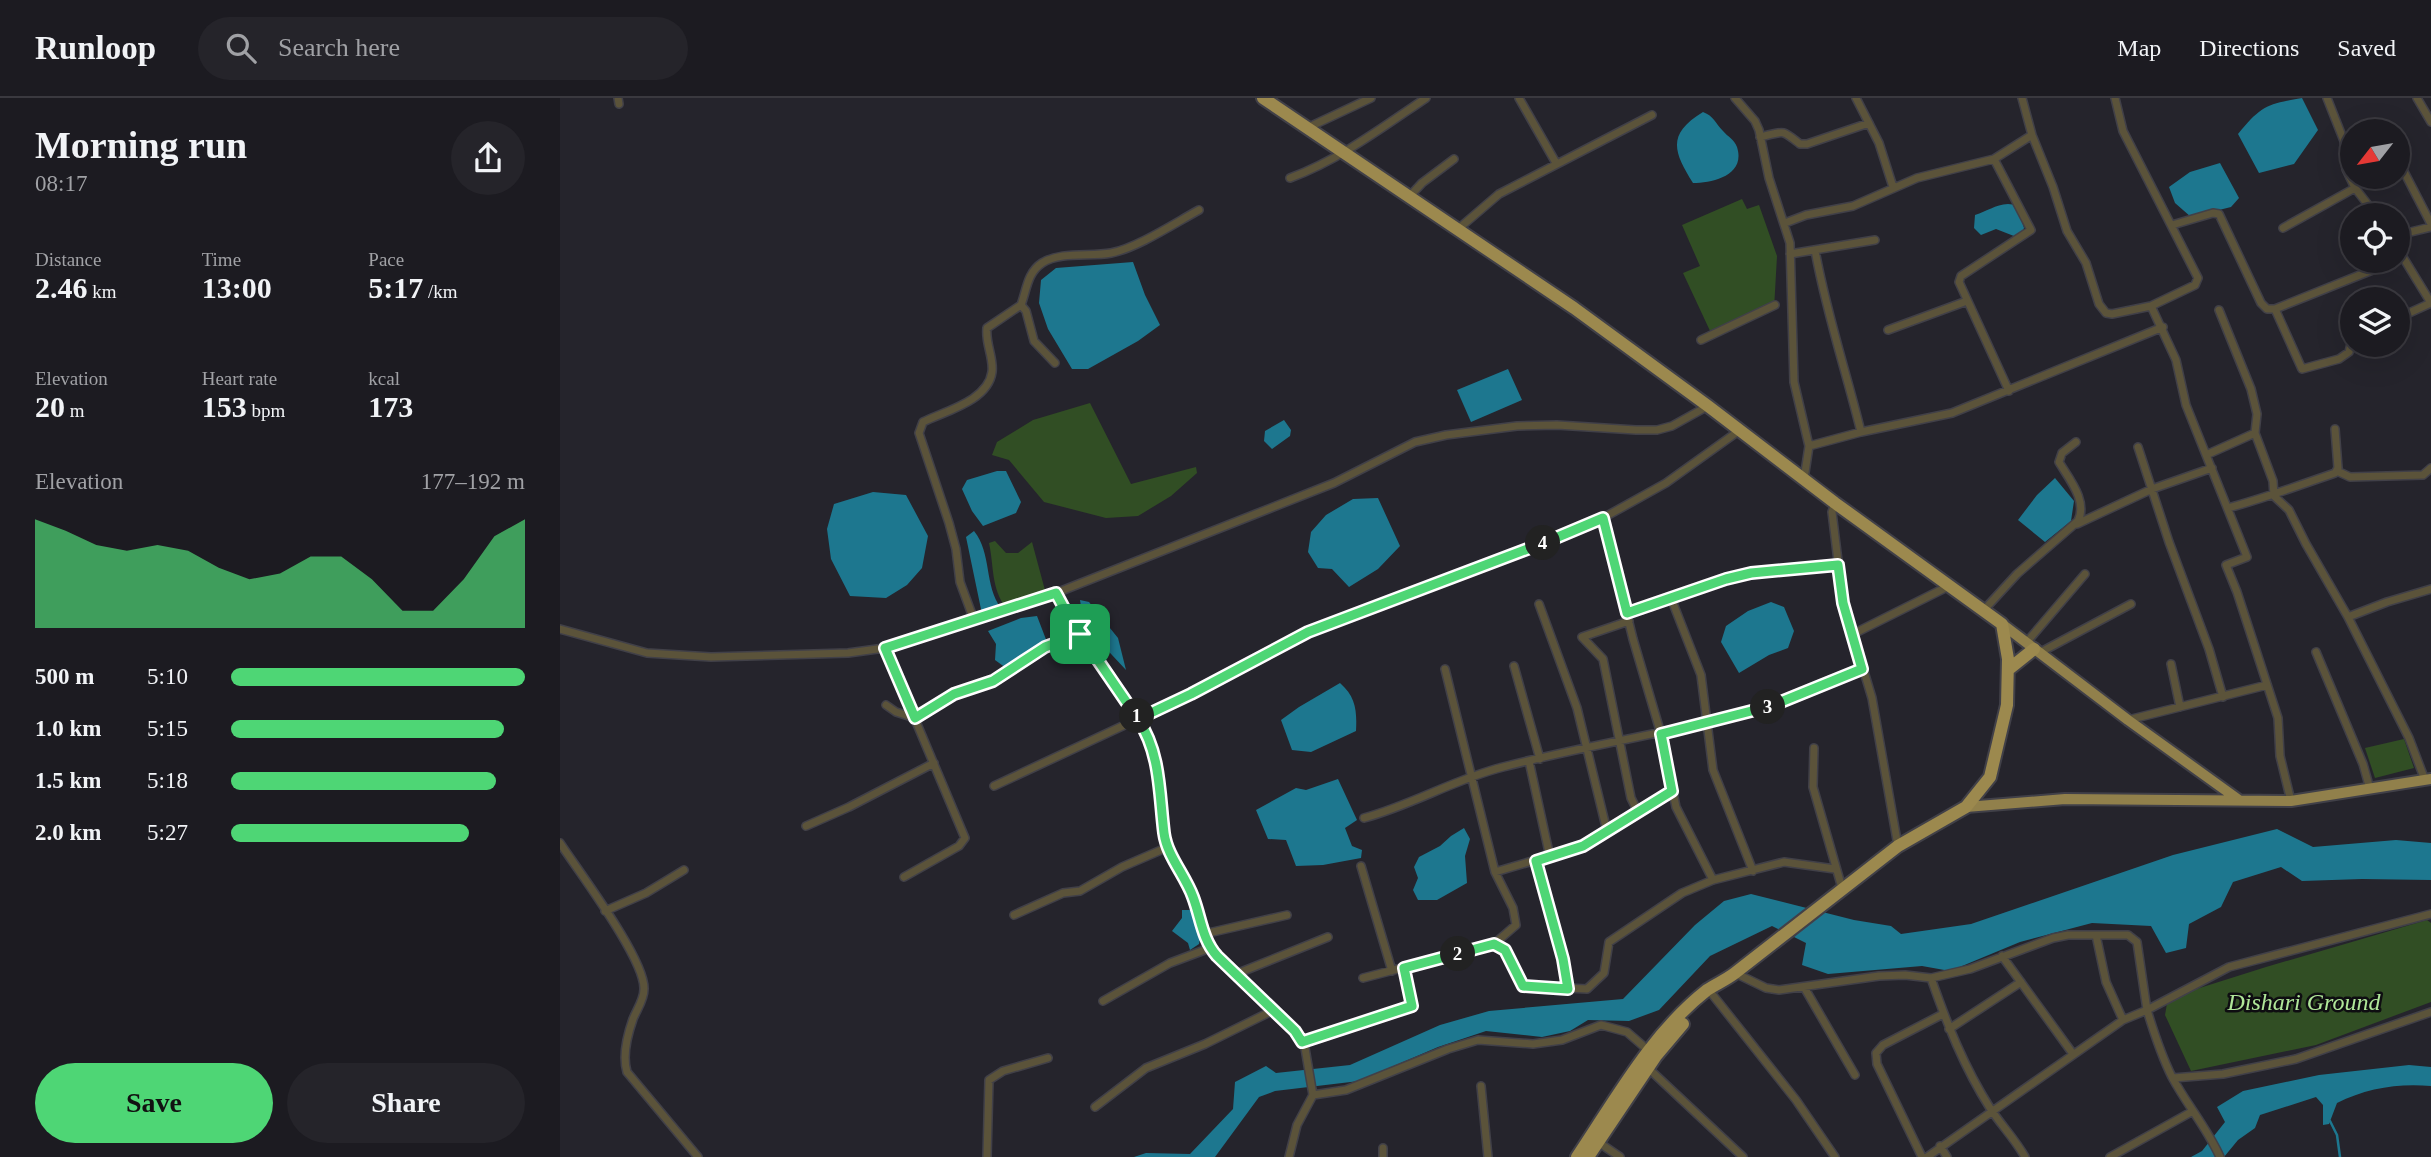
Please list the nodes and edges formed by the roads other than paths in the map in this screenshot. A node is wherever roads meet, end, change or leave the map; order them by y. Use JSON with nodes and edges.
{"nodes":[{"id":1,"x":1262,"y":98,"type":"edge"},
{"id":2,"x":1371,"y":98,"type":"edge"},
{"id":3,"x":1426,"y":98,"type":"edge"},
{"id":4,"x":1520,"y":98,"type":"edge"},
{"id":5,"x":1735,"y":98,"type":"edge"},
{"id":6,"x":1856,"y":98,"type":"edge"},
{"id":7,"x":2022,"y":98,"type":"edge"},
{"id":8,"x":2115,"y":98,"type":"edge"},
{"id":9,"x":2327,"y":98,"type":"edge"},
{"id":10,"x":2417,"y":98,"type":"edge"},
{"id":11,"x":1652,"y":115,"type":"dead end"},
{"id":12,"x":1869,"y":122,"type":"junction"},
{"id":13,"x":2431,"y":122,"type":"edge"},
{"id":14,"x":1307,"y":128,"type":"junction"},
{"id":15,"x":2340,"y":131,"type":"edge"},
{"id":16,"x":2032,"y":135,"type":"junction"},
{"id":17,"x":1760,"y":136,"type":"junction"},
{"id":18,"x":1343,"y":153,"type":"junction"},
{"id":19,"x":1454,"y":159,"type":"dead end"},
{"id":20,"x":1994,"y":159,"type":"junction"},
{"id":21,"x":1556,"y":163,"type":"junction"},
{"id":22,"x":1290,"y":178,"type":"dead end"},
{"id":23,"x":2410,"y":184,"type":"edge"},
{"id":24,"x":1893,"y":187,"type":"junction"},
{"id":25,"x":2353,"y":189,"type":"edge"},
{"id":26,"x":1409,"y":197,"type":"junction"},
{"id":27,"x":1199,"y":211,"type":"dead end"},
{"id":28,"x":1785,"y":223,"type":"junction"},
{"id":29,"x":2172,"y":225,"type":"junction"},
{"id":30,"x":2431,"y":225,"type":"edge"},
{"id":31,"x":2283,"y":228,"type":"dead end"},
{"id":32,"x":1457,"y":230,"type":"junction"},
{"id":33,"x":2410,"y":231,"type":"edge"},
{"id":34,"x":1875,"y":240,"type":"dead end"},
{"id":35,"x":1815,"y":250,"type":"junction"},
{"id":36,"x":1790,"y":254,"type":"junction"},
{"id":37,"x":2364,"y":273,"type":"edge"},
{"id":38,"x":2409,"y":273,"type":"edge"},
{"id":39,"x":1967,"y":301,"type":"junction"},
{"id":40,"x":2431,"y":303,"type":"edge"},
{"id":41,"x":1021,"y":305,"type":"junction"},
{"id":42,"x":1775,"y":305,"type":"dead end"},
{"id":43,"x":2151,"y":306,"type":"junction"},
{"id":44,"x":2275,"y":309,"type":"junction"},
{"id":45,"x":2219,"y":310,"type":"dead end"},
{"id":46,"x":2410,"y":313,"type":"edge"},
{"id":47,"x":2162,"y":327,"type":"junction"},
{"id":48,"x":1888,"y":330,"type":"dead end"},
{"id":49,"x":1701,"y":341,"type":"dead end"},
{"id":50,"x":2342,"y":357,"type":"edge"},
{"id":51,"x":1055,"y":363,"type":"dead end"},
{"id":52,"x":2009,"y":391,"type":"junction"},
{"id":53,"x":1709,"y":406,"type":"junction"},
{"id":54,"x":2334,"y":429,"type":"dead end"},
{"id":55,"x":1740,"y":430,"type":"junction"},
{"id":56,"x":1861,"y":432,"type":"junction"},
{"id":57,"x":2255,"y":433,"type":"junction"},
{"id":58,"x":2076,"y":442,"type":"dead end"},
{"id":59,"x":1809,"y":446,"type":"junction"},
{"id":60,"x":2138,"y":447,"type":"dead end"},
{"id":61,"x":2206,"y":455,"type":"junction"},
{"id":62,"x":2212,"y":468,"type":"junction"},
{"id":63,"x":2431,"y":468,"type":"edge"},
{"id":64,"x":2337,"y":471,"type":"junction"},
{"id":65,"x":1804,"y":479,"type":"junction"},
{"id":66,"x":2152,"y":489,"type":"junction"},
{"id":67,"x":2274,"y":496,"type":"junction"},
{"id":68,"x":1835,"y":503,"type":"junction"},
{"id":69,"x":2228,"y":508,"type":"junction"},
{"id":70,"x":1603,"y":518,"type":"junction"},
{"id":71,"x":2075,"y":525,"type":"junction"},
{"id":72,"x":1838,"y":565,"type":"junction"},
{"id":73,"x":2085,"y":574,"type":"dead end"},
{"id":74,"x":1950,"y":586,"type":"junction"},
{"id":75,"x":2431,"y":589,"type":"edge"},
{"id":76,"x":1056,"y":593,"type":"junction"},
{"id":77,"x":1671,"y":598,"type":"junction"},
{"id":78,"x":1539,"y":604,"type":"dead end"},
{"id":79,"x":2130,"y":604,"type":"dead end"},
{"id":80,"x":1983,"y":611,"type":"junction"},
{"id":81,"x":1628,"y":617,"type":"junction"},
{"id":82,"x":2348,"y":617,"type":"junction"},
{"id":83,"x":974,"y":620,"type":"junction"},
{"id":84,"x":2002,"y":624,"type":"junction"},
{"id":85,"x":560,"y":629,"type":"edge"},
{"id":86,"x":1080,"y":634,"type":"junction"},
{"id":87,"x":1852,"y":635,"type":"junction"},
{"id":88,"x":885,"y":648,"type":"junction"},
{"id":89,"x":2033,"y":648,"type":"junction"},
{"id":90,"x":2316,"y":652,"type":"dead end"},
{"id":91,"x":2171,"y":664,"type":"dead end"},
{"id":92,"x":1514,"y":666,"type":"dead end"},
{"id":93,"x":1445,"y":669,"type":"dead end"},
{"id":94,"x":1862,"y":669,"type":"junction"},
{"id":95,"x":2009,"y":669,"type":"junction"},
{"id":96,"x":2267,"y":685,"type":"junction"},
{"id":97,"x":2223,"y":696,"type":"junction"},
{"id":98,"x":887,"y":705,"type":"dead end"},
{"id":99,"x":2180,"y":707,"type":"junction"},
{"id":100,"x":915,"y":718,"type":"junction"},
{"id":101,"x":1138,"y":719,"type":"junction"},
{"id":102,"x":2128,"y":720,"type":"junction"},
{"id":103,"x":1708,"y":722,"type":"junction"},
{"id":104,"x":1661,"y":734,"type":"junction"},
{"id":105,"x":1620,"y":741,"type":"junction"},
{"id":106,"x":1588,"y":748,"type":"junction"},
{"id":107,"x":1814,"y":748,"type":"dead end"},
{"id":108,"x":1540,"y":759,"type":"junction"},
{"id":109,"x":1529,"y":761,"type":"junction"},
{"id":110,"x":934,"y":763,"type":"junction"},
{"id":111,"x":1472,"y":776,"type":"junction"},
{"id":112,"x":2428,"y":780,"type":"edge"},
{"id":113,"x":994,"y":786,"type":"dead end"},
{"id":114,"x":2370,"y":789,"type":"junction"},
{"id":115,"x":1672,"y":791,"type":"junction"},
{"id":116,"x":2239,"y":800,"type":"junction"},
{"id":117,"x":2291,"y":801,"type":"junction"},
{"id":118,"x":1966,"y":807,"type":"junction"},
{"id":119,"x":1638,"y":812,"type":"junction"},
{"id":120,"x":1364,"y":818,"type":"dead end"},
{"id":121,"x":806,"y":827,"type":"dead end"},
{"id":122,"x":1607,"y":831,"type":"junction"},
{"id":123,"x":560,"y":843,"type":"edge"},
{"id":124,"x":1898,"y":846,"type":"junction"},
{"id":125,"x":1168,"y":848,"type":"junction"},
{"id":126,"x":1550,"y":857,"type":"junction"},
{"id":127,"x":1536,"y":861,"type":"junction"},
{"id":128,"x":1361,"y":866,"type":"dead end"},
{"id":129,"x":1835,"y":869,"type":"junction"},
{"id":130,"x":684,"y":870,"type":"dead end"},
{"id":131,"x":1753,"y":871,"type":"junction"},
{"id":132,"x":1495,"y":872,"type":"junction"},
{"id":133,"x":904,"y":877,"type":"dead end"},
{"id":134,"x":1713,"y":880,"type":"junction"},
{"id":135,"x":1837,"y":892,"type":"junction"},
{"id":136,"x":605,"y":911,"type":"junction"},
{"id":137,"x":2431,"y":914,"type":"edge"},
{"id":138,"x":1013,"y":915,"type":"dead end"},
{"id":139,"x":1287,"y":915,"type":"dead end"},
{"id":140,"x":1203,"y":933,"type":"junction"},
{"id":141,"x":2096,"y":935,"type":"junction"},
{"id":142,"x":1328,"y":937,"type":"dead end"},
{"id":143,"x":1494,"y":944,"type":"junction"},
{"id":144,"x":1210,"y":948,"type":"junction"},
{"id":145,"x":2002,"y":956,"type":"junction"},
{"id":146,"x":1404,"y":968,"type":"junction"},
{"id":147,"x":1392,"y":971,"type":"junction"},
{"id":148,"x":1236,"y":974,"type":"junction"},
{"id":149,"x":1735,"y":974,"type":"junction"},
{"id":150,"x":1363,"y":978,"type":"dead end"},
{"id":151,"x":1931,"y":978,"type":"junction"},
{"id":152,"x":2021,"y":982,"type":"junction"},
{"id":153,"x":1804,"y":987,"type":"junction"},
{"id":154,"x":1568,"y":989,"type":"junction"},
{"id":155,"x":1715,"y":990,"type":"junction"},
{"id":156,"x":1103,"y":1001,"type":"dead end"},
{"id":157,"x":1274,"y":1010,"type":"junction"},
{"id":158,"x":2147,"y":1010,"type":"junction"},
{"id":159,"x":2431,"y":1012,"type":"edge"},
{"id":160,"x":1943,"y":1014,"type":"junction"},
{"id":161,"x":2123,"y":1020,"type":"junction"},
{"id":162,"x":1949,"y":1029,"type":"junction"},
{"id":163,"x":1303,"y":1045,"type":"junction"},
{"id":164,"x":1649,"y":1051,"type":"junction"},
{"id":165,"x":2073,"y":1054,"type":"junction"},
{"id":166,"x":1048,"y":1058,"type":"dead end"},
{"id":167,"x":1648,"y":1068,"type":"junction"},
{"id":168,"x":1854,"y":1075,"type":"dead end"},
{"id":169,"x":2173,"y":1078,"type":"junction"},
{"id":170,"x":1481,"y":1086,"type":"dead end"},
{"id":171,"x":1314,"y":1092,"type":"junction"},
{"id":172,"x":1095,"y":1107,"type":"dead end"},
{"id":173,"x":1992,"y":1110,"type":"junction"},
{"id":174,"x":2193,"y":1111,"type":"junction"},
{"id":175,"x":1598,"y":1142,"type":"junction"},
{"id":176,"x":1940,"y":1146,"type":"junction"},
{"id":177,"x":1383,"y":1148,"type":"dead end"},
{"id":178,"x":698,"y":1157,"type":"edge"},
{"id":179,"x":987,"y":1157,"type":"edge"},
{"id":180,"x":1289,"y":1157,"type":"edge"},
{"id":181,"x":1383,"y":1157,"type":"edge"},
{"id":182,"x":1488,"y":1157,"type":"edge"},
{"id":183,"x":1577,"y":1157,"type":"edge"},
{"id":184,"x":1588,"y":1157,"type":"edge"},
{"id":185,"x":1620,"y":1157,"type":"edge"},
{"id":186,"x":1743,"y":1157,"type":"edge"},
{"id":187,"x":1835,"y":1157,"type":"edge"},
{"id":188,"x":1924,"y":1157,"type":"edge"},
{"id":189,"x":1947,"y":1157,"type":"edge"},
{"id":190,"x":2025,"y":1157,"type":"edge"},
{"id":191,"x":2110,"y":1157,"type":"edge"},
{"id":192,"x":2220,"y":1157,"type":"edge"}],
"edges":[{"from":1,"to":14,"type":"highway"},
{"from":2,"to":14,"type":"street"},
{"from":3,"to":18,"type":"street"},
{"from":4,"to":21,"type":"street"},
{"from":5,"to":17,"type":"street"},
{"from":6,"to":12,"type":"street"},
{"from":7,"to":16,"type":"street"},
{"from":8,"to":29,"type":"street"},
{"from":9,"to":15,"type":"street"},
{"from":10,"to":13,"type":"street"},
{"from":11,"to":21,"type":"street"},
{"from":12,"to":17,"type":"street"},
{"from":12,"to":24,"type":"street"},
{"from":14,"to":18,"type":"highway"},
{"from":16,"to":20,"type":"street"},
{"from":16,"to":43,"type":"street"},
{"from":17,"to":28,"type":"street"},
{"from":18,"to":22,"type":"street"},
{"from":18,"to":26,"type":"highway"},
{"from":19,"to":26,"type":"street"},
{"from":20,"to":24,"type":"street"},
{"from":20,"to":39,"type":"street"},
{"from":21,"to":32,"type":"street"},
{"from":23,"to":30,"type":"street"},
{"from":24,"to":28,"type":"street"},
{"from":25,"to":31,"type":"street"},
{"from":26,"to":32,"type":"highway"},
{"from":27,"to":41,"type":"street"},
{"from":28,"to":36,"type":"street"},
{"from":29,"to":43,"type":"street"},
{"from":29,"to":44,"type":"street"},
{"from":30,"to":33,"type":"street"},
{"from":32,"to":53,"type":"highway"},
{"from":34,"to":35,"type":"street"},
{"from":35,"to":36,"type":"street"},
{"from":35,"to":56,"type":"street"},
{"from":36,"to":59,"type":"street"},
{"from":37,"to":44,"type":"street"},
{"from":38,"to":40,"type":"street"},
{"from":39,"to":48,"type":"street"},
{"from":39,"to":52,"type":"street"},
{"from":40,"to":46,"type":"street"},
{"from":41,"to":51,"type":"street"},
{"from":41,"to":83,"type":"street"},
{"from":42,"to":49,"type":"street"},
{"from":43,"to":47,"type":"street"},
{"from":44,"to":50,"type":"street"},
{"from":45,"to":57,"type":"street"},
{"from":47,"to":52,"type":"street"},
{"from":47,"to":61,"type":"street"},
{"from":52,"to":56,"type":"street"},
{"from":53,"to":55,"type":"highway"},
{"from":53,"to":76,"type":"street"},
{"from":54,"to":64,"type":"street"},
{"from":55,"to":65,"type":"highway"},
{"from":55,"to":70,"type":"street"},
{"from":56,"to":59,"type":"street"},
{"from":57,"to":61,"type":"street"},
{"from":57,"to":67,"type":"street"},
{"from":58,"to":71,"type":"street"},
{"from":59,"to":65,"type":"street"},
{"from":60,"to":66,"type":"street"},
{"from":61,"to":62,"type":"street"},
{"from":62,"to":66,"type":"street"},
{"from":62,"to":69,"type":"street"},
{"from":63,"to":64,"type":"street"},
{"from":64,"to":67,"type":"street"},
{"from":65,"to":68,"type":"highway"},
{"from":66,"to":71,"type":"street"},
{"from":66,"to":97,"type":"street"},
{"from":67,"to":69,"type":"street"},
{"from":67,"to":82,"type":"street"},
{"from":68,"to":72,"type":"street"},
{"from":68,"to":74,"type":"highway"},
{"from":69,"to":96,"type":"street"},
{"from":70,"to":81,"type":"street"},
{"from":70,"to":101,"type":"street"},
{"from":71,"to":80,"type":"street"},
{"from":72,"to":77,"type":"street"},
{"from":72,"to":87,"type":"street"},
{"from":73,"to":89,"type":"street"},
{"from":74,"to":80,"type":"highway"},
{"from":74,"to":87,"type":"street"},
{"from":75,"to":82,"type":"street"},
{"from":76,"to":83,"type":"street"},
{"from":76,"to":86,"type":"street"},
{"from":77,"to":81,"type":"street"},
{"from":77,"to":103,"type":"street"},
{"from":78,"to":106,"type":"street"},
{"from":79,"to":89,"type":"street"},
{"from":80,"to":84,"type":"highway"},
{"from":81,"to":104,"type":"street"},
{"from":81,"to":105,"type":"street"},
{"from":82,"to":112,"type":"street"},
{"from":83,"to":88,"type":"street"},
{"from":84,"to":89,"type":"main road"},
{"from":84,"to":95,"type":"highway"},
{"from":85,"to":88,"type":"street"},
{"from":86,"to":100,"type":"street"},
{"from":86,"to":101,"type":"street"},
{"from":87,"to":94,"type":"street"},
{"from":88,"to":100,"type":"street"},
{"from":89,"to":95,"type":"highway"},
{"from":89,"to":102,"type":"main road"},
{"from":90,"to":114,"type":"street"},
{"from":91,"to":99,"type":"street"},
{"from":92,"to":108,"type":"street"},
{"from":93,"to":111,"type":"street"},
{"from":94,"to":103,"type":"street"},
{"from":94,"to":124,"type":"street"},
{"from":95,"to":118,"type":"highway"},
{"from":96,"to":97,"type":"street"},
{"from":96,"to":117,"type":"street"},
{"from":97,"to":99,"type":"street"},
{"from":98,"to":100,"type":"street"},
{"from":99,"to":102,"type":"street"},
{"from":100,"to":110,"type":"street"},
{"from":101,"to":113,"type":"street"},
{"from":101,"to":125,"type":"street"},
{"from":102,"to":116,"type":"main road"},
{"from":103,"to":104,"type":"street"},
{"from":103,"to":131,"type":"street"},
{"from":104,"to":105,"type":"street"},
{"from":104,"to":115,"type":"street"},
{"from":105,"to":106,"type":"street"},
{"from":105,"to":119,"type":"street"},
{"from":106,"to":108,"type":"street"},
{"from":106,"to":122,"type":"street"},
{"from":107,"to":129,"type":"street"},
{"from":108,"to":109,"type":"street"},
{"from":109,"to":111,"type":"street"},
{"from":109,"to":126,"type":"street"},
{"from":110,"to":121,"type":"street"},
{"from":110,"to":133,"type":"street"},
{"from":111,"to":120,"type":"street"},
{"from":111,"to":132,"type":"street"},
{"from":112,"to":114,"type":"main road"},
{"from":114,"to":117,"type":"main road"},
{"from":115,"to":119,"type":"street"},
{"from":115,"to":134,"type":"street"},
{"from":116,"to":117,"type":"main road"},
{"from":116,"to":118,"type":"main road"},
{"from":118,"to":124,"type":"highway"},
{"from":119,"to":122,"type":"street"},
{"from":122,"to":126,"type":"street"},
{"from":123,"to":136,"type":"street"},
{"from":124,"to":135,"type":"highway"},
{"from":125,"to":138,"type":"street"},
{"from":125,"to":140,"type":"street"},
{"from":126,"to":127,"type":"street"},
{"from":127,"to":132,"type":"street"},
{"from":127,"to":154,"type":"street"},
{"from":128,"to":147,"type":"street"},
{"from":129,"to":131,"type":"street"},
{"from":129,"to":135,"type":"street"},
{"from":130,"to":136,"type":"street"},
{"from":131,"to":134,"type":"street"},
{"from":132,"to":143,"type":"street"},
{"from":134,"to":154,"type":"street"},
{"from":135,"to":149,"type":"highway"},
{"from":136,"to":178,"type":"street"},
{"from":137,"to":158,"type":"street"},
{"from":139,"to":140,"type":"street"},
{"from":140,"to":144,"type":"street"},
{"from":141,"to":145,"type":"street"},
{"from":141,"to":158,"type":"street"},
{"from":141,"to":161,"type":"street"},
{"from":142,"to":148,"type":"street"},
{"from":143,"to":146,"type":"street"},
{"from":143,"to":154,"type":"street"},
{"from":144,"to":148,"type":"street"},
{"from":144,"to":156,"type":"street"},
{"from":145,"to":151,"type":"street"},
{"from":145,"to":152,"type":"street"},
{"from":146,"to":147,"type":"street"},
{"from":146,"to":163,"type":"street"},
{"from":147,"to":150,"type":"street"},
{"from":148,"to":157,"type":"street"},
{"from":149,"to":153,"type":"street"},
{"from":149,"to":155,"type":"highway"},
{"from":151,"to":153,"type":"street"},
{"from":151,"to":160,"type":"street"},
{"from":152,"to":162,"type":"street"},
{"from":152,"to":165,"type":"street"},
{"from":153,"to":168,"type":"street"},
{"from":155,"to":164,"type":"highway"},
{"from":155,"to":167,"type":"highway"},
{"from":155,"to":187,"type":"street"},
{"from":157,"to":163,"type":"street"},
{"from":157,"to":172,"type":"street"},
{"from":158,"to":161,"type":"street"},
{"from":158,"to":169,"type":"street"},
{"from":159,"to":169,"type":"street"},
{"from":160,"to":162,"type":"street"},
{"from":160,"to":188,"type":"street"},
{"from":161,"to":165,"type":"street"},
{"from":162,"to":173,"type":"street"},
{"from":163,"to":171,"type":"street"},
{"from":164,"to":171,"type":"street"},
{"from":164,"to":183,"type":"highway"},
{"from":165,"to":173,"type":"street"},
{"from":166,"to":179,"type":"street"},
{"from":167,"to":175,"type":"highway"},
{"from":167,"to":186,"type":"street"},
{"from":169,"to":174,"type":"street"},
{"from":170,"to":182,"type":"street"},
{"from":171,"to":180,"type":"street"},
{"from":173,"to":176,"type":"street"},
{"from":173,"to":190,"type":"street"},
{"from":174,"to":191,"type":"street"},
{"from":174,"to":192,"type":"street"},
{"from":175,"to":184,"type":"highway"},
{"from":175,"to":185,"type":"street"},
{"from":176,"to":188,"type":"street"},
{"from":176,"to":189,"type":"street"},
{"from":177,"to":181,"type":"street"}]}
